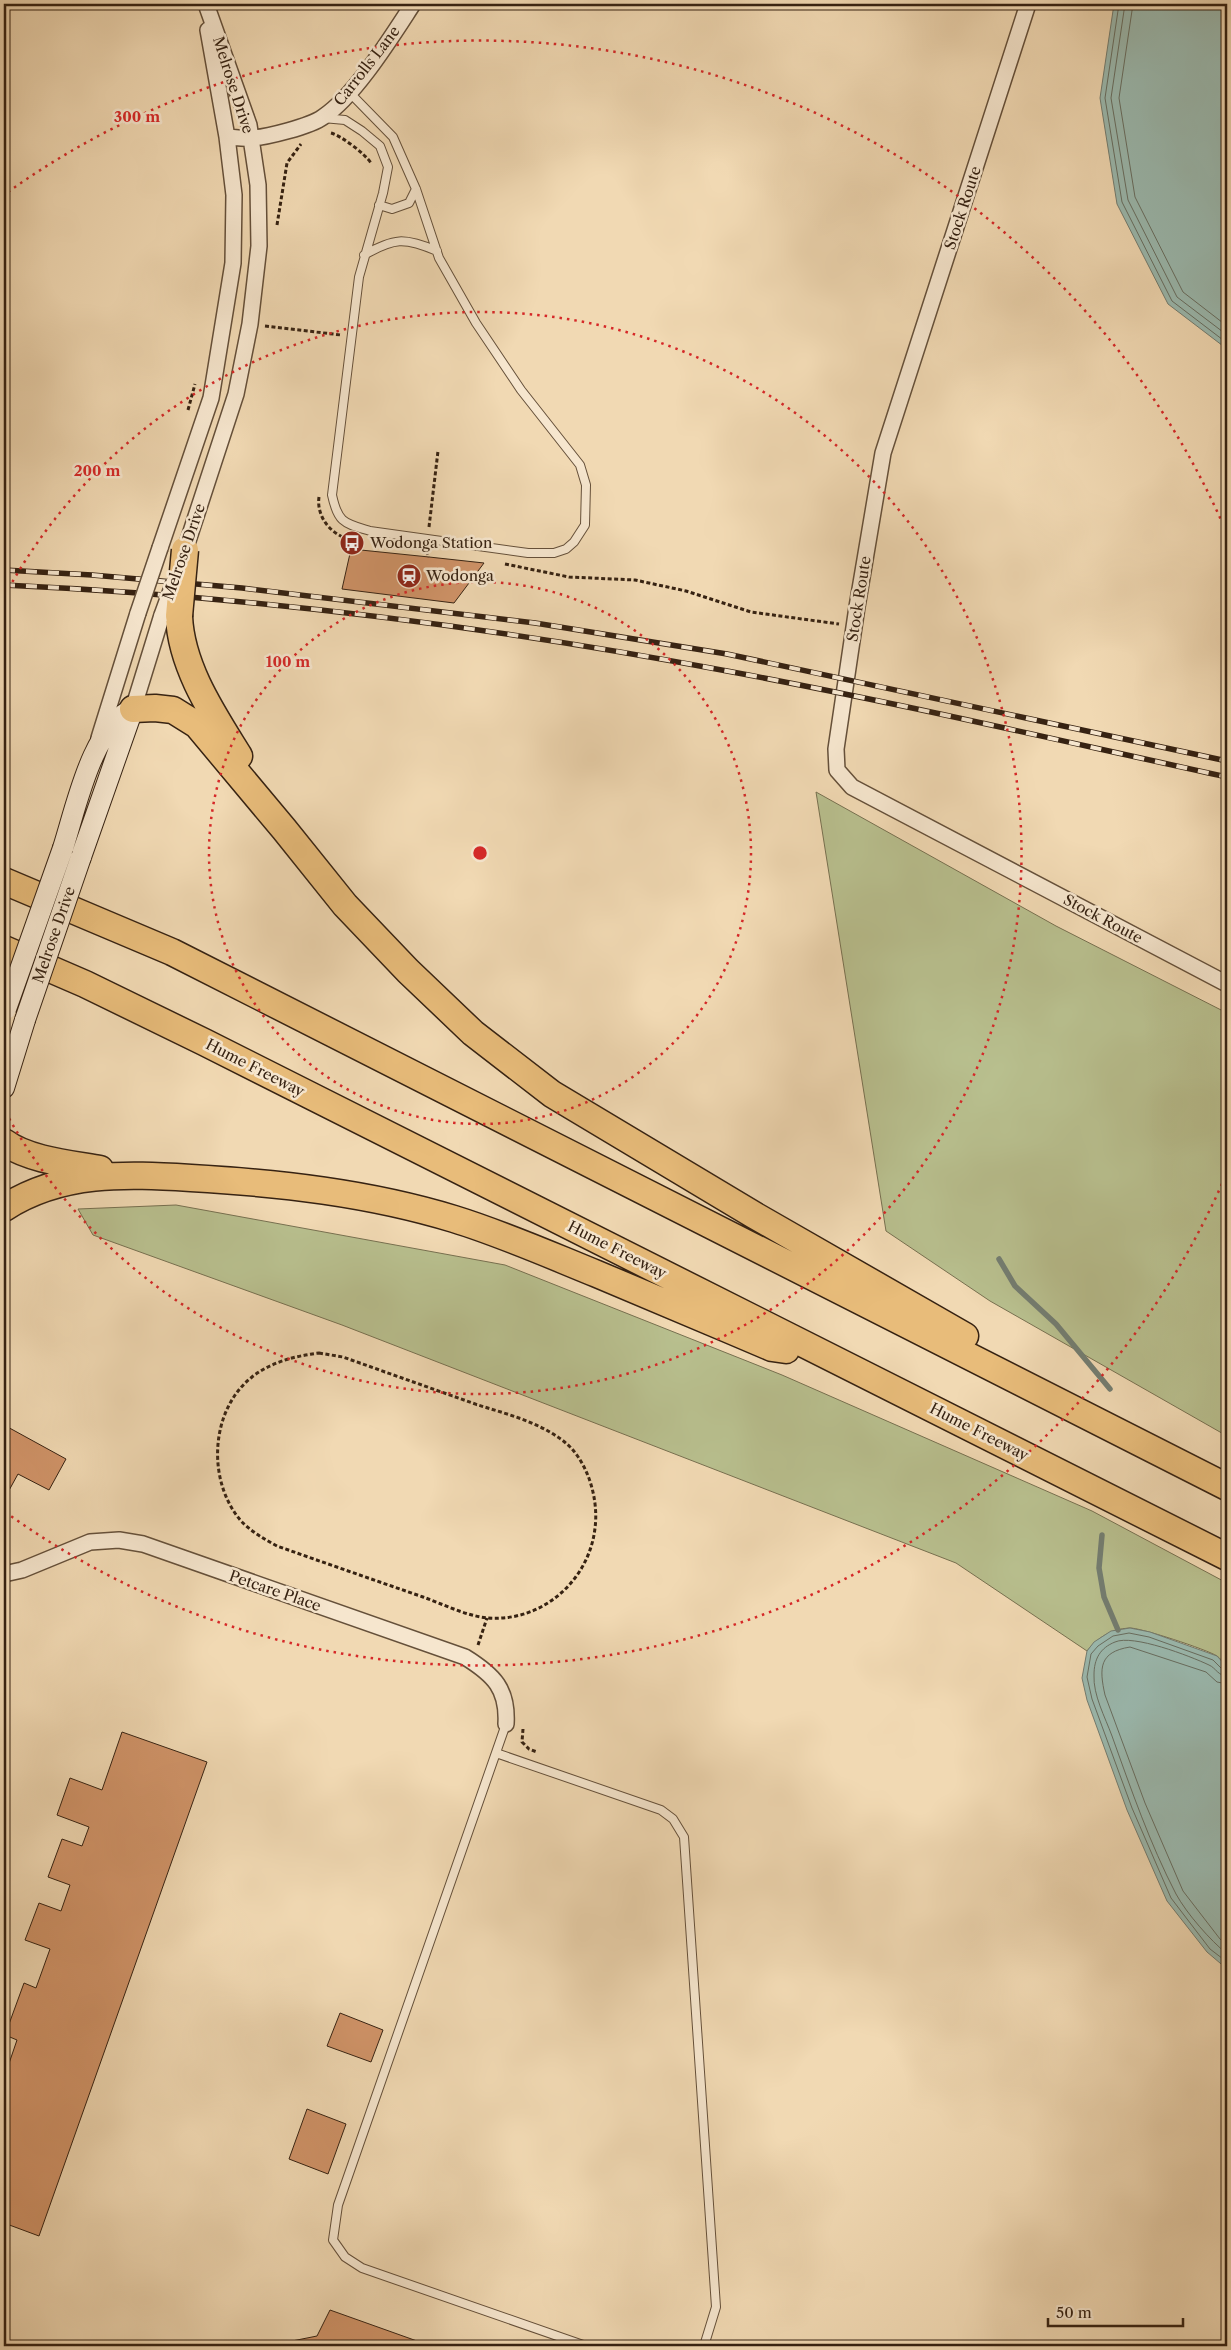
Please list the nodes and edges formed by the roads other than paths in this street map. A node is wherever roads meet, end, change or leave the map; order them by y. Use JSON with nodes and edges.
{"nodes":[{"id":1,"x":205,"y":4,"type":"edge"},
{"id":2,"x":414,"y":4,"type":"edge"},
{"id":3,"x":1028,"y":4,"type":"edge"},
{"id":4,"x":349,"y":92,"type":"junction"},
{"id":5,"x":323,"y":118,"type":"junction"},
{"id":6,"x":227,"y":137,"type":"junction"},
{"id":7,"x":251,"y":138,"type":"junction"},
{"id":8,"x":416,"y":190,"type":"junction"},
{"id":9,"x":379,"y":205,"type":"junction"},
{"id":10,"x":437,"y":251,"type":"junction"},
{"id":11,"x":364,"y":255,"type":"junction"},
{"id":12,"x":173,"y":549,"type":"junction"},
{"id":13,"x":171,"y":616,"type":"junction"},
{"id":14,"x":133,"y":709,"type":"junction"},
{"id":15,"x":96,"y":747,"type":"junction"},
{"id":16,"x":284,"y":828,"type":"junction"},
{"id":17,"x":72,"y":852,"type":"junction"},
{"id":18,"x":4,"y":881,"type":"edge"},
{"id":19,"x":4,"y":949,"type":"edge"},
{"id":20,"x":1227,"y":984,"type":"edge"},
{"id":21,"x":5,"y":1013,"type":"edge"},
{"id":22,"x":4,"y":1088,"type":"edge"},
{"id":23,"x":4,"y":1142,"type":"edge"},
{"id":24,"x":130,"y":1174,"type":"junction"},
{"id":25,"x":4,"y":1208,"type":"edge"},
{"id":26,"x":828,"y":1358,"type":"junction"},
{"id":27,"x":1227,"y":1486,"type":"edge"},
{"id":28,"x":1227,"y":1557,"type":"edge"},
{"id":29,"x":4,"y":1574,"type":"edge"},
{"id":30,"x":506,"y":1724,"type":"joint"},
{"id":31,"x":496,"y":1754,"type":"junction"},
{"id":32,"x":586,"y":2346,"type":"edge"},
{"id":33,"x":704,"y":2346,"type":"edge"}],
"edges":[{"from":1,"to":6,"type":"street","name":"Melrose Drive"},
{"from":1,"to":7,"type":"street","name":"Melrose Drive"},
{"from":2,"to":4,"type":"street","name":"Carrolls Lane"},
{"from":3,"to":20,"type":"street","name":"Stock Route"},
{"from":4,"to":5,"type":"street","name":"Carrolls Lane"},
{"from":4,"to":8,"type":"lane"},
{"from":5,"to":7,"type":"street","name":"Carrolls Lane"},
{"from":5,"to":9,"type":"lane"},
{"from":6,"to":7,"type":"street","name":"Carrolls Lane"},
{"from":6,"to":12,"type":"street","name":"Melrose Drive"},
{"from":7,"to":12,"type":"street","name":"Melrose Drive"},
{"from":8,"to":9,"type":"lane"},
{"from":8,"to":10,"type":"lane"},
{"from":9,"to":11,"type":"lane"},
{"from":10,"to":11,"type":"lane"},
{"from":10,"to":11,"type":"lane"},
{"from":12,"to":13,"type":"highway","bridge":true},
{"from":12,"to":15,"type":"street","name":"Melrose Drive","bridge":true},
{"from":13,"to":14,"type":"street","name":"Melrose Drive"},
{"from":13,"to":16,"type":"highway"},
{"from":14,"to":15,"type":"main road"},
{"from":14,"to":16,"type":"highway"},
{"from":14,"to":17,"type":"main road","name":"Melrose Drive"},
{"from":15,"to":17,"type":"main road","name":"Melrose Drive"},
{"from":16,"to":27,"type":"highway"},
{"from":17,"to":21,"type":"main road","name":"Melrose Drive","bridge":true},
{"from":17,"to":22,"type":"main road","name":"Melrose Drive","bridge":true},
{"from":18,"to":27,"type":"highway"},
{"from":19,"to":26,"type":"highway","name":"Hume Freeway"},
{"from":23,"to":24,"type":"highway"},
{"from":24,"to":25,"type":"highway"},
{"from":24,"to":26,"type":"highway"},
{"from":26,"to":28,"type":"highway","name":"Hume Freeway"},
{"from":29,"to":30,"type":"street","name":"Petcare Place"},
{"from":30,"to":31,"type":"lane"},
{"from":31,"to":32,"type":"lane"},
{"from":31,"to":33,"type":"lane"}]}
